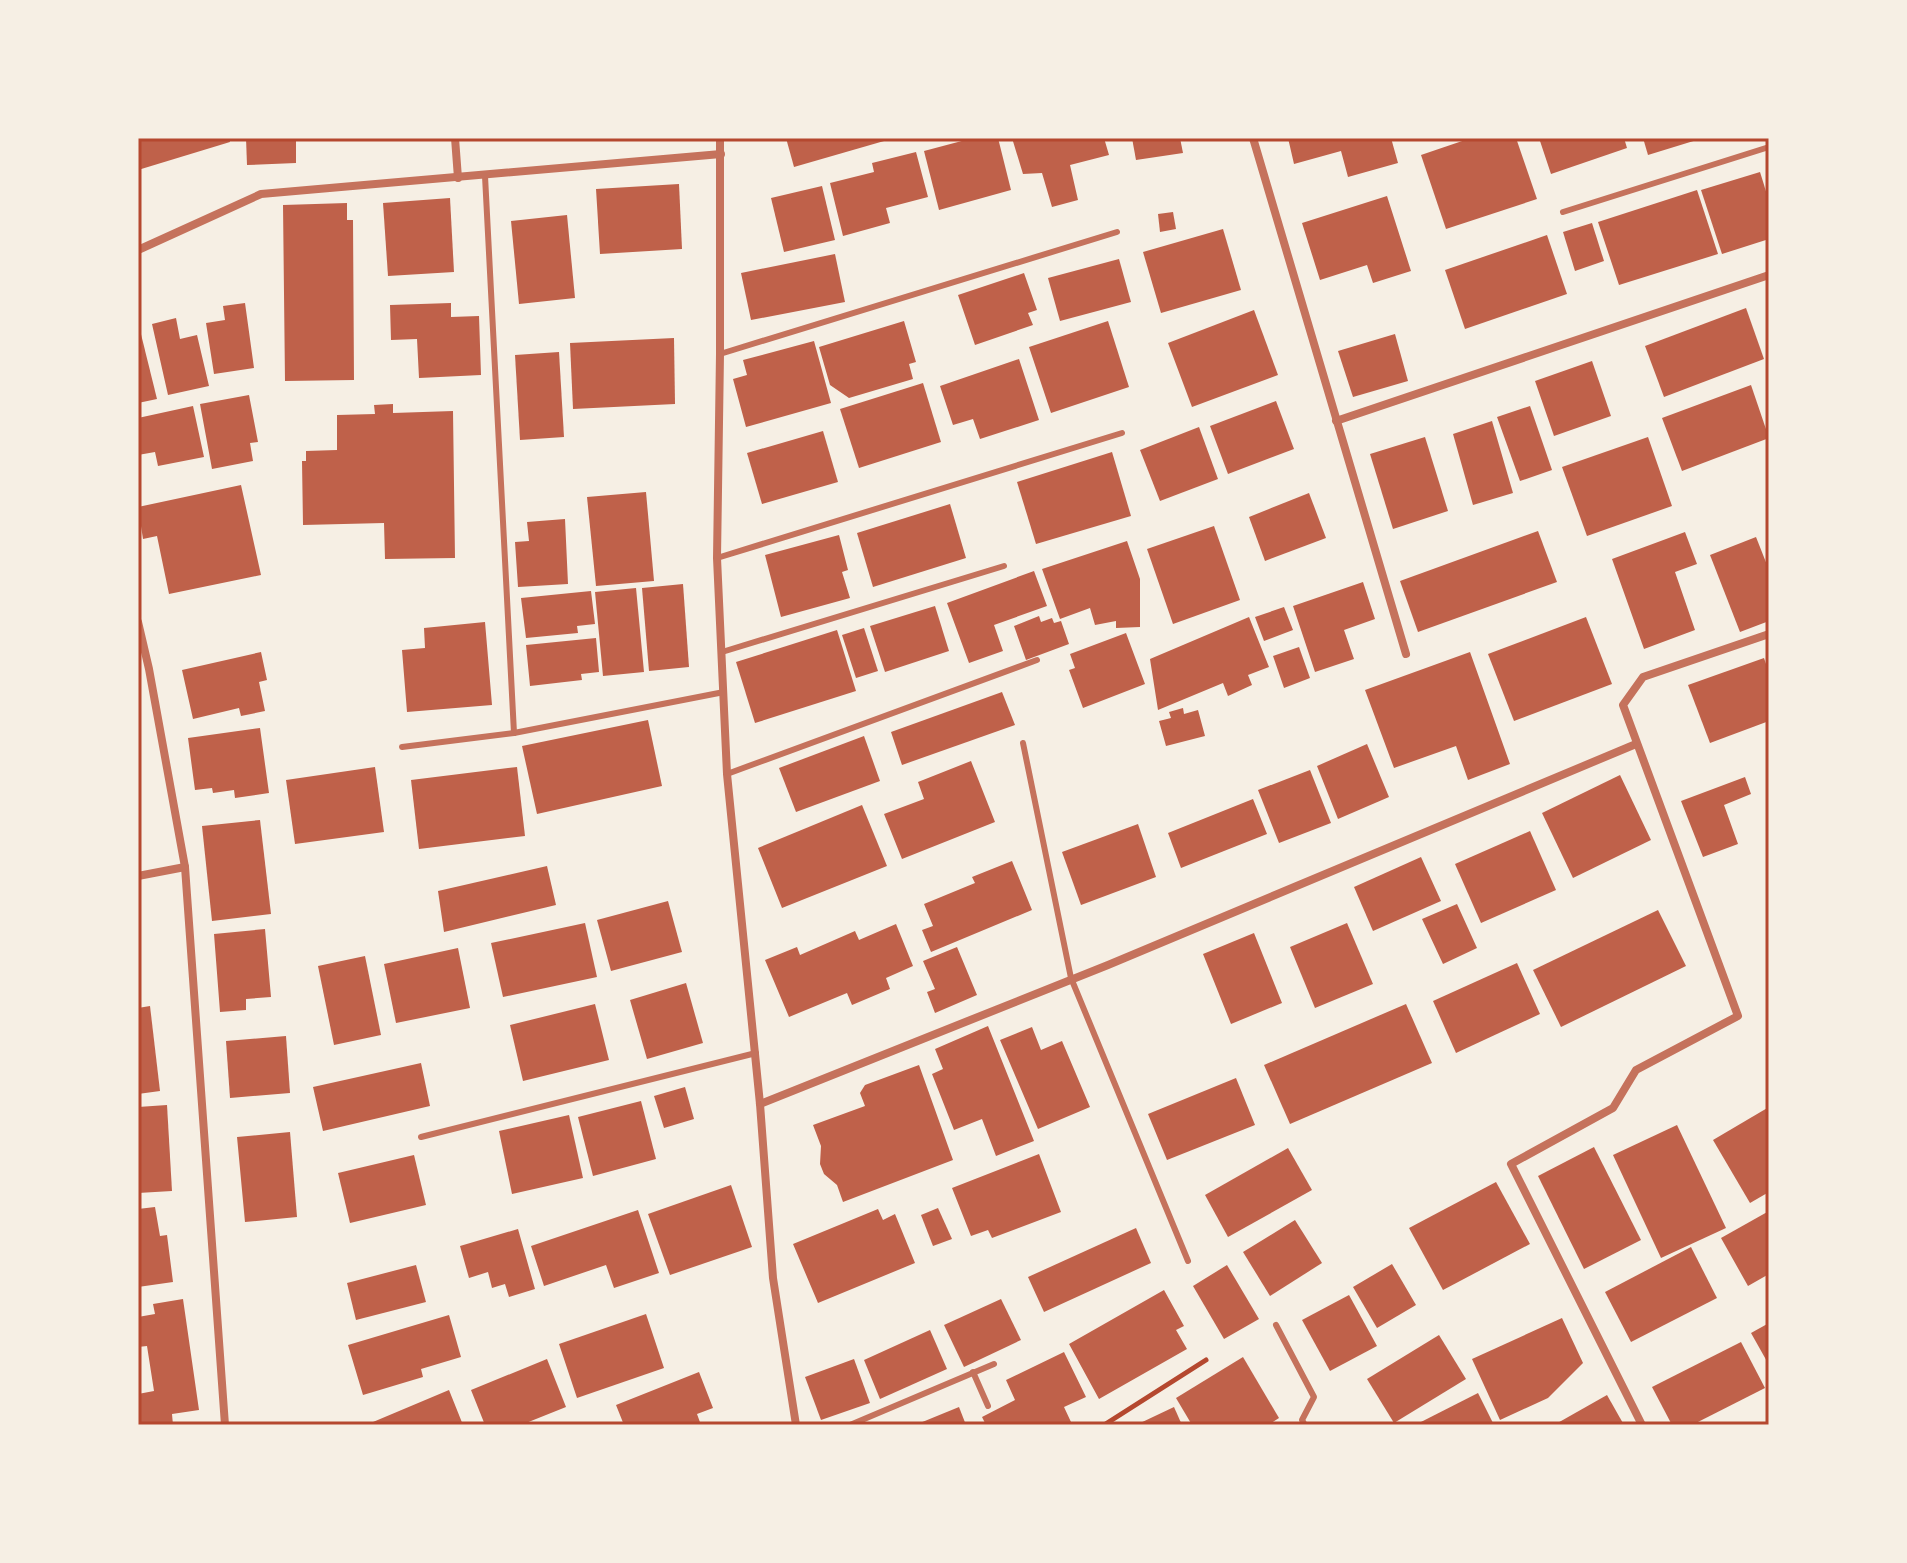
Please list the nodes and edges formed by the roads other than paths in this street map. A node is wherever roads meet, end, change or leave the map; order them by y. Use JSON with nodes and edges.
{"nodes":[{"id":1,"x":455,"y":138,"type":"edge"},
{"id":2,"x":720,"y":138,"type":"edge"},
{"id":3,"x":1253,"y":138,"type":"edge"},
{"id":4,"x":1769,"y":147,"type":"edge"},
{"id":5,"x":721,"y":154,"type":"junction"},
{"id":6,"x":485,"y":176,"type":"junction"},
{"id":7,"x":458,"y":178,"type":"junction"},
{"id":8,"x":1563,"y":212,"type":"dead end"},
{"id":9,"x":1117,"y":232,"type":"dead end"},
{"id":10,"x":138,"y":250,"type":"edge"},
{"id":11,"x":1769,"y":275,"type":"edge"},
{"id":12,"x":720,"y":354,"type":"junction"},
{"id":13,"x":1336,"y":421,"type":"junction"},
{"id":14,"x":1122,"y":433,"type":"dead end"},
{"id":15,"x":717,"y":558,"type":"junction"},
{"id":16,"x":1004,"y":566,"type":"dead end"},
{"id":17,"x":138,"y":622,"type":"edge"},
{"id":18,"x":1769,"y":634,"type":"edge"},
{"id":19,"x":722,"y":652,"type":"junction"},
{"id":20,"x":1406,"y":654,"type":"dead end"},
{"id":21,"x":1037,"y":660,"type":"dead end"},
{"id":22,"x":724,"y":692,"type":"junction"},
{"id":23,"x":514,"y":733,"type":"junction"},
{"id":24,"x":1023,"y":743,"type":"dead end"},
{"id":25,"x":1636,"y":744,"type":"junction"},
{"id":26,"x":402,"y":747,"type":"dead end"},
{"id":27,"x":727,"y":774,"type":"junction"},
{"id":28,"x":185,"y":867,"type":"junction"},
{"id":29,"x":138,"y":876,"type":"edge"},
{"id":30,"x":1071,"y":978,"type":"junction"},
{"id":31,"x":756,"y":1053,"type":"junction"},
{"id":32,"x":760,"y":1104,"type":"junction"},
{"id":33,"x":421,"y":1137,"type":"dead end"},
{"id":34,"x":1188,"y":1261,"type":"dead end"},
{"id":35,"x":1276,"y":1325,"type":"dead end"},
{"id":36,"x":994,"y":1364,"type":"dead end"},
{"id":37,"x":973,"y":1372,"type":"junction"},
{"id":38,"x":988,"y":1406,"type":"dead end"},
{"id":39,"x":225,"y":1425,"type":"edge"},
{"id":40,"x":796,"y":1425,"type":"edge"},
{"id":41,"x":850,"y":1425,"type":"edge"},
{"id":42,"x":1305,"y":1425,"type":"edge"},
{"id":43,"x":1642,"y":1425,"type":"edge"}],
"edges":[{"from":1,"to":7,"type":"street"},
{"from":2,"to":5,"type":"street"},
{"from":3,"to":13,"type":"street"},
{"from":4,"to":8,"type":"lane"},
{"from":5,"to":6,"type":"street"},
{"from":5,"to":12,"type":"street"},
{"from":6,"to":7,"type":"street"},
{"from":6,"to":23,"type":"lane"},
{"from":7,"to":10,"type":"street"},
{"from":9,"to":12,"type":"lane"},
{"from":11,"to":13,"type":"street"},
{"from":12,"to":15,"type":"street"},
{"from":13,"to":20,"type":"street"},
{"from":14,"to":15,"type":"lane"},
{"from":15,"to":19,"type":"street"},
{"from":16,"to":19,"type":"lane"},
{"from":17,"to":28,"type":"street"},
{"from":18,"to":25,"type":"street"},
{"from":19,"to":22,"type":"street"},
{"from":21,"to":27,"type":"lane"},
{"from":22,"to":23,"type":"lane"},
{"from":22,"to":27,"type":"street"},
{"from":23,"to":26,"type":"lane"},
{"from":24,"to":30,"type":"lane"},
{"from":25,"to":30,"type":"street"},
{"from":25,"to":43,"type":"street"},
{"from":27,"to":31,"type":"street"},
{"from":28,"to":29,"type":"street"},
{"from":28,"to":39,"type":"street"},
{"from":30,"to":32,"type":"street"},
{"from":30,"to":34,"type":"lane"},
{"from":31,"to":32,"type":"street"},
{"from":31,"to":33,"type":"lane"},
{"from":32,"to":40,"type":"street"},
{"from":35,"to":42,"type":"lane"},
{"from":36,"to":37,"type":"lane"},
{"from":37,"to":38,"type":"lane"},
{"from":37,"to":41,"type":"lane"}]}
